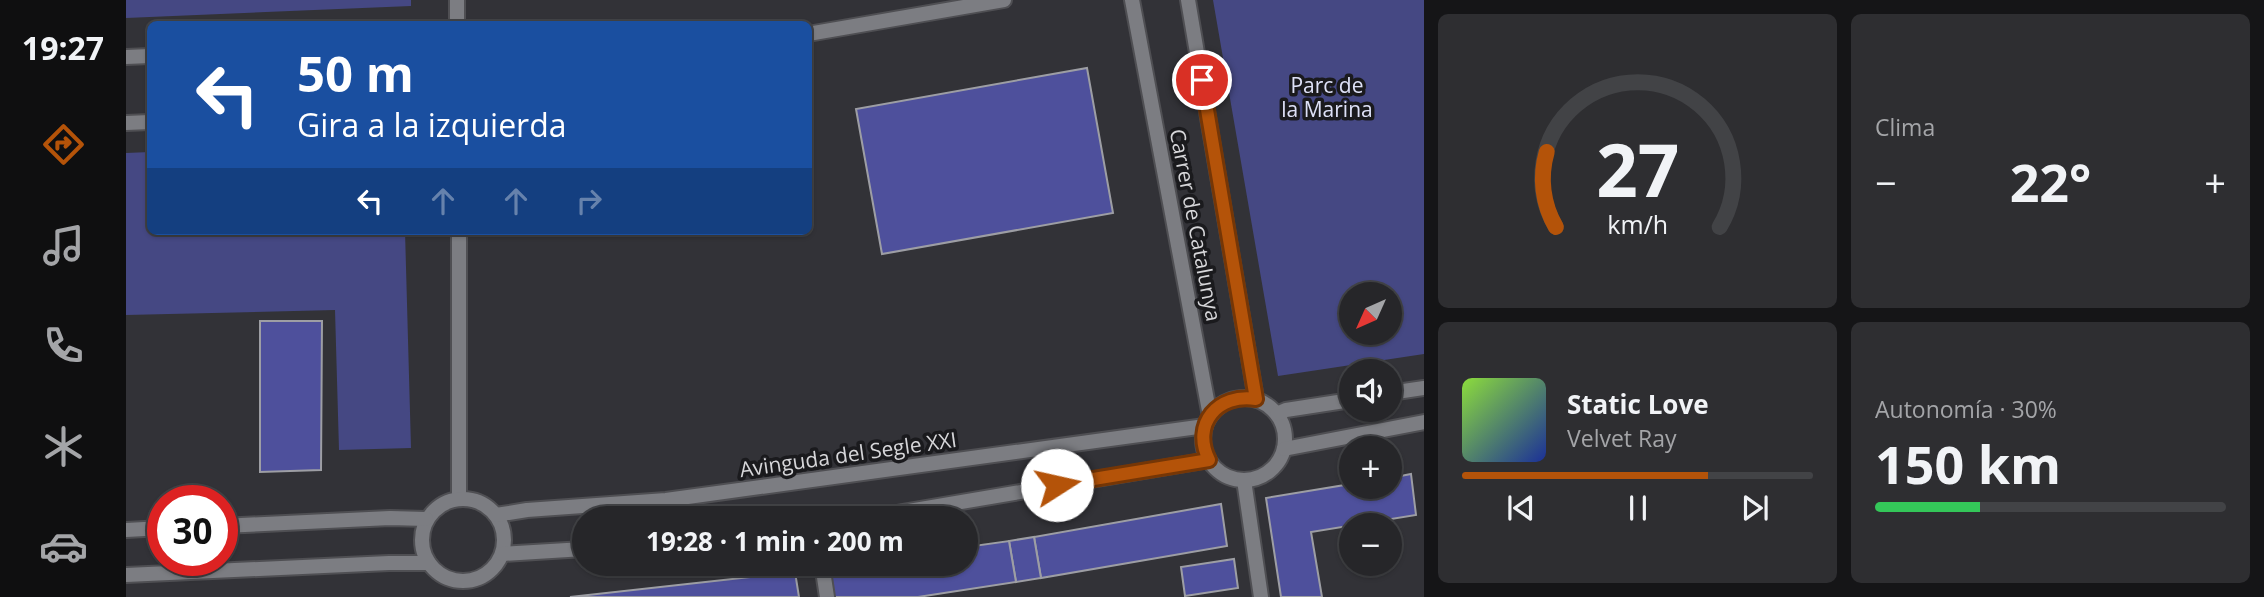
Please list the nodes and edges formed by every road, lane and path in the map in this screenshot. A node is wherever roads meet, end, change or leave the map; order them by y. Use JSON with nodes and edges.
{"nodes":[{"id":1,"x":457,"y":0,"type":"edge"},
{"id":2,"x":1004,"y":0,"type":"edge"},
{"id":3,"x":1132,"y":0,"type":"edge"},
{"id":4,"x":1188,"y":0,"type":"edge"},
{"id":5,"x":457,"y":21,"type":"edge"},
{"id":6,"x":812,"y":33,"type":"edge"},
{"id":7,"x":147,"y":56,"type":"edge"},
{"id":8,"x":126,"y":57,"type":"edge"},
{"id":9,"x":147,"y":122,"type":"edge"},
{"id":10,"x":126,"y":124,"type":"edge"},
{"id":11,"x":459,"y":235,"type":"edge"},
{"id":12,"x":1424,"y":388,"type":"edge"},
{"id":13,"x":1402,"y":391,"type":"edge"},
{"id":14,"x":1256,"y":399,"type":"junction"},
{"id":15,"x":1339,"y":402,"type":"edge"},
{"id":16,"x":1277,"y":414,"type":"junction"},
{"id":17,"x":1208,"y":421,"type":"junction"},
{"id":18,"x":1424,"y":422,"type":"edge"},
{"id":19,"x":1284,"y":449,"type":"junction"},
{"id":20,"x":1209,"y":460,"type":"junction"},
{"id":21,"x":1244,"y":480,"type":"junction"},
{"id":22,"x":459,"y":499,"type":"junction"},
{"id":23,"x":938,"y":506,"type":"edge"},
{"id":24,"x":496,"y":515,"type":"junction"},
{"id":25,"x":426,"y":519,"type":"junction"},
{"id":26,"x":238,"y":525,"type":"edge"},
{"id":27,"x":147,"y":529,"type":"edge"},
{"id":28,"x":126,"y":530,"type":"edge"},
{"id":29,"x":572,"y":550,"type":"edge"},
{"id":30,"x":502,"y":554,"type":"junction"},
{"id":31,"x":429,"y":563,"type":"junction"},
{"id":32,"x":126,"y":575,"type":"edge"},
{"id":33,"x":824,"y":576,"type":"edge"},
{"id":34,"x":463,"y":582,"type":"junction"},
{"id":35,"x":464,"y":597,"type":"edge"},
{"id":36,"x":827,"y":597,"type":"edge"},
{"id":37,"x":1261,"y":597,"type":"edge"}],
"edges":[{"from":1,"to":5,"type":"street"},
{"from":2,"to":6,"type":"street"},
{"from":3,"to":17,"type":"street","name":"Carrer de Catalunya"},
{"from":4,"to":14,"type":"street","name":"Carrer de Catalunya"},
{"from":7,"to":8,"type":"street"},
{"from":9,"to":10,"type":"street"},
{"from":11,"to":22,"type":"street"},
{"from":12,"to":13,"type":"street"},
{"from":14,"to":16,"type":"street"},
{"from":14,"to":17,"type":"street"},
{"from":15,"to":16,"type":"street"},
{"from":16,"to":19,"type":"street"},
{"from":17,"to":20,"type":"street"},
{"from":17,"to":24,"type":"street","name":"Avinguda del Segle XXI"},
{"from":18,"to":19,"type":"street"},
{"from":19,"to":21,"type":"street"},
{"from":20,"to":21,"type":"street"},
{"from":20,"to":23,"type":"street"},
{"from":21,"to":37,"type":"street"},
{"from":22,"to":24,"type":"street"},
{"from":22,"to":25,"type":"street"},
{"from":24,"to":30,"type":"street"},
{"from":25,"to":26,"type":"street"},
{"from":25,"to":31,"type":"street"},
{"from":27,"to":28,"type":"street"},
{"from":29,"to":30,"type":"street"},
{"from":30,"to":34,"type":"street"},
{"from":31,"to":32,"type":"street"},
{"from":31,"to":34,"type":"street"},
{"from":33,"to":36,"type":"street"},
{"from":34,"to":35,"type":"street"}]}
